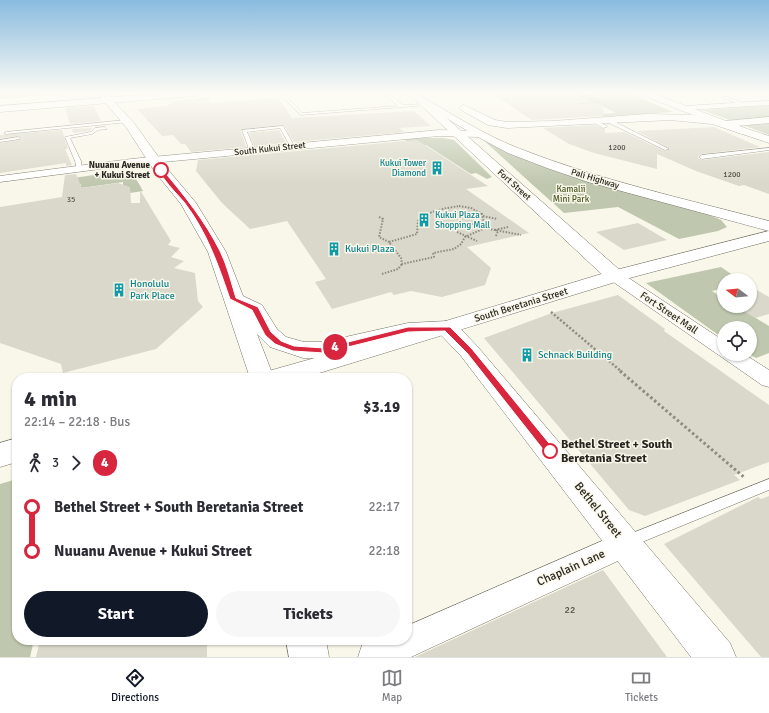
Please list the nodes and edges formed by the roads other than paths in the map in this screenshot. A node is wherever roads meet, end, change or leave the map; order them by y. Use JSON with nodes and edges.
{"nodes":[{"id":1,"x":128,"y":123,"type":"edge"},
{"id":2,"x":120,"y":124,"type":"edge"},
{"id":3,"x":125,"y":124,"type":"edge"},
{"id":4,"x":453,"y":124,"type":"edge"},
{"id":5,"x":453,"y":124,"type":"edge"},
{"id":6,"x":494,"y":124,"type":"edge"},
{"id":7,"x":555,"y":124,"type":"junction"},
{"id":8,"x":559,"y":124,"type":"edge"},
{"id":9,"x":606,"y":124,"type":"edge"},
{"id":10,"x":716,"y":124,"type":"edge"},
{"id":11,"x":726,"y":124,"type":"joint"},
{"id":12,"x":730,"y":124,"type":"edge"},
{"id":13,"x":459,"y":128,"type":"junction"},
{"id":14,"x":6,"y":132,"type":"dead end"},
{"id":15,"x":750,"y":133,"type":"junction"},
{"id":16,"x":18,"y":138,"type":"dead end"},
{"id":17,"x":769,"y":140,"type":"edge"},
{"id":18,"x":0,"y":141,"type":"edge"},
{"id":19,"x":293,"y":147,"type":"junction"},
{"id":20,"x":542,"y":147,"type":"dead end"},
{"id":21,"x":667,"y":149,"type":"dead end"},
{"id":22,"x":769,"y":149,"type":"edge"},
{"id":23,"x":252,"y":151,"type":"junction"},
{"id":24,"x":702,"y":157,"type":"dead end"},
{"id":25,"x":156,"y":161,"type":"junction"},
{"id":26,"x":79,"y":168,"type":"junction"},
{"id":27,"x":0,"y":179,"type":"edge"},
{"id":28,"x":689,"y":205,"type":"junction"},
{"id":29,"x":769,"y":222,"type":"edge"},
{"id":30,"x":769,"y":226,"type":"edge"},
{"id":31,"x":769,"y":236,"type":"edge"},
{"id":32,"x":718,"y":249,"type":"junction"},
{"id":33,"x":615,"y":276,"type":"junction"},
{"id":34,"x":233,"y":299,"type":"junction"},
{"id":35,"x":447,"y":328,"type":"junction"},
{"id":36,"x":717,"y":345,"type":"edge"},
{"id":37,"x":740,"y":361,"type":"edge"},
{"id":38,"x":260,"y":373,"type":"edge"},
{"id":39,"x":291,"y":373,"type":"edge"},
{"id":40,"x":769,"y":380,"type":"edge"},
{"id":41,"x":12,"y":451,"type":"edge"},
{"id":42,"x":0,"y":455,"type":"edge"},
{"id":43,"x":763,"y":486,"type":"edge"},
{"id":44,"x":625,"y":544,"type":"junction"},
{"id":45,"x":412,"y":640,"type":"edge"},
{"id":46,"x":307,"y":645,"type":"edge"},
{"id":47,"x":401,"y":645,"type":"edge"},
{"id":48,"x":309,"y":657,"type":"edge"},
{"id":49,"x":374,"y":657,"type":"edge"},
{"id":50,"x":716,"y":657,"type":"edge"}],
"edges":[{"from":1,"to":25,"type":"main road"},
{"from":2,"to":14,"type":"lane"},
{"from":3,"to":26,"type":"lane"},
{"from":4,"to":13,"type":"main road","name":"Pali Highway"},
{"from":5,"to":13,"type":"main road","name":"Fort Street"},
{"from":6,"to":7,"type":"main road"},
{"from":7,"to":8,"type":"main road"},
{"from":7,"to":13,"type":"main road"},
{"from":9,"to":21,"type":"lane"},
{"from":10,"to":15,"type":"main road"},
{"from":11,"to":12,"type":"street"},
{"from":11,"to":15,"type":"main road"},
{"from":13,"to":19,"type":"street","name":"South Kukui Street"},
{"from":13,"to":28,"type":"main road","name":"Pali Highway"},
{"from":13,"to":33,"type":"main road","name":"Fort Street"},
{"from":15,"to":17,"type":"main road"},
{"from":16,"to":18,"type":"lane"},
{"from":19,"to":23,"type":"street","name":"South Kukui Street"},
{"from":19,"to":23,"type":"lane"},
{"from":20,"to":29,"type":"main road"},
{"from":22,"to":24,"type":"lane"},
{"from":23,"to":25,"type":"street","name":"South Kukui Street"},
{"from":25,"to":26,"type":"street","name":"South Kukui Street"},
{"from":25,"to":34,"type":"main road"},
{"from":26,"to":27,"type":"street","name":"South Kukui Street"},
{"from":28,"to":30,"type":"main road","name":"Pali Highway"},
{"from":28,"to":32,"type":"main road"},
{"from":31,"to":32,"type":"main road","name":"South Beretania Street"},
{"from":32,"to":33,"type":"main road","name":"South Beretania Street"},
{"from":33,"to":35,"type":"main road","name":"South Beretania Street"},
{"from":33,"to":36,"type":"street","name":"Fort Street Mall"},
{"from":34,"to":35,"type":"main road"},
{"from":34,"to":38,"type":"main road"},
{"from":35,"to":39,"type":"main road","name":"South Beretania Street"},
{"from":35,"to":44,"type":"main road","name":"Bethel Street"},
{"from":37,"to":40,"type":"street"},
{"from":41,"to":42,"type":"main road"},
{"from":43,"to":44,"type":"lane","name":"Chaplain Lane"},
{"from":44,"to":45,"type":"street","name":"Chaplain Lane"},
{"from":44,"to":50,"type":"main road","name":"Bethel Street"},
{"from":46,"to":48,"type":"main road"},
{"from":47,"to":49,"type":"street","name":"Chaplain Lane"}]}
